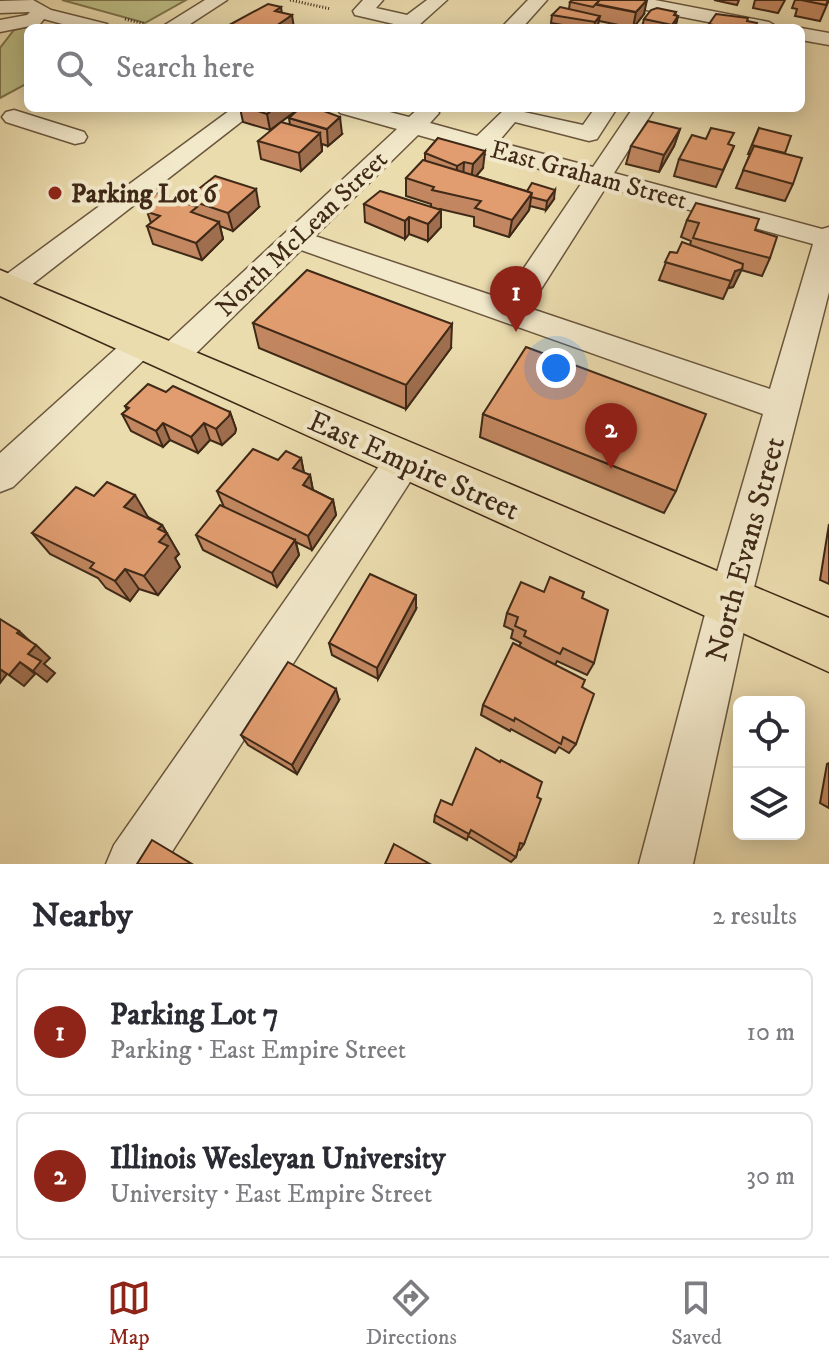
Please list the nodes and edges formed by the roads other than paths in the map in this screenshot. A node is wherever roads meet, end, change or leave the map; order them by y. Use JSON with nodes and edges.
{"nodes":[{"id":1,"x":218,"y":0,"type":"edge"},
{"id":2,"x":374,"y":0,"type":"edge"},
{"id":3,"x":438,"y":0,"type":"edge"},
{"id":4,"x":538,"y":0,"type":"edge"},
{"id":5,"x":626,"y":0,"type":"edge"},
{"id":6,"x":0,"y":7,"type":"edge"},
{"id":7,"x":42,"y":13,"type":"junction"},
{"id":8,"x":411,"y":22,"type":"junction"},
{"id":9,"x":701,"y":22,"type":"edge"},
{"id":10,"x":85,"y":24,"type":"edge"},
{"id":11,"x":177,"y":24,"type":"edge"},
{"id":12,"x":420,"y":24,"type":"edge"},
{"id":13,"x":515,"y":24,"type":"edge"},
{"id":14,"x":724,"y":24,"type":"edge"},
{"id":15,"x":0,"y":26,"type":"edge"},
{"id":16,"x":805,"y":35,"type":"edge"},
{"id":17,"x":829,"y":39,"type":"edge"},
{"id":18,"x":242,"y":112,"type":"edge"},
{"id":19,"x":381,"y":112,"type":"edge"},
{"id":20,"x":603,"y":112,"type":"edge"},
{"id":21,"x":641,"y":112,"type":"edge"},
{"id":22,"x":14,"y":117,"type":"edge"},
{"id":23,"x":422,"y":117,"type":"edge"},
{"id":24,"x":75,"y":137,"type":"dead end"},
{"id":25,"x":482,"y":145,"type":"junction"},
{"id":26,"x":599,"y":177,"type":"junction"},
{"id":27,"x":296,"y":239,"type":"junction"},
{"id":28,"x":829,"y":239,"type":"edge"},
{"id":29,"x":5,"y":284,"type":"edge"},
{"id":30,"x":510,"y":313,"type":"junction"},
{"id":31,"x":156,"y":351,"type":"junction"},
{"id":32,"x":782,"y":407,"type":"junction"},
{"id":33,"x":404,"y":460,"type":"junction"},
{"id":34,"x":0,"y":476,"type":"edge"},
{"id":35,"x":729,"y":603,"type":"junction"},
{"id":36,"x":829,"y":645,"type":"edge"},
{"id":37,"x":133,"y":864,"type":"edge"},
{"id":38,"x":666,"y":864,"type":"edge"}],
"edges":[{"from":1,"to":11,"type":"street"},
{"from":2,"to":8,"type":"street"},
{"from":3,"to":8,"type":"street"},
{"from":4,"to":13,"type":"street"},
{"from":5,"to":9,"type":"street"},
{"from":6,"to":7,"type":"street"},
{"from":7,"to":10,"type":"street"},
{"from":7,"to":15,"type":"street"},
{"from":8,"to":12,"type":"street"},
{"from":9,"to":14,"type":"street"},
{"from":16,"to":17,"type":"street"},
{"from":18,"to":29,"type":"street"},
{"from":19,"to":23,"type":"street","name":"East Graham Street"},
{"from":20,"to":25,"type":"street"},
{"from":21,"to":26,"type":"street"},
{"from":22,"to":24,"type":"street"},
{"from":23,"to":25,"type":"street","name":"East Graham Street"},
{"from":23,"to":27,"type":"street","name":"North McLean Street"},
{"from":25,"to":26,"type":"street","name":"East Graham Street"},
{"from":26,"to":28,"type":"street","name":"East Graham Street"},
{"from":26,"to":30,"type":"street"},
{"from":27,"to":30,"type":"street"},
{"from":27,"to":31,"type":"street","name":"North McLean Street"},
{"from":28,"to":32,"type":"street","name":"North Evans Street"},
{"from":29,"to":31,"type":"main road","name":"East Empire Street"},
{"from":30,"to":32,"type":"street"},
{"from":31,"to":33,"type":"main road","name":"East Empire Street"},
{"from":31,"to":34,"type":"street","name":"North McLean Street"},
{"from":32,"to":35,"type":"street","name":"North Evans Street"},
{"from":33,"to":35,"type":"main road","name":"East Empire Street"},
{"from":33,"to":37,"type":"street"},
{"from":35,"to":36,"type":"main road","name":"East Empire Street"},
{"from":35,"to":38,"type":"street","name":"North Evans Street"}]}
